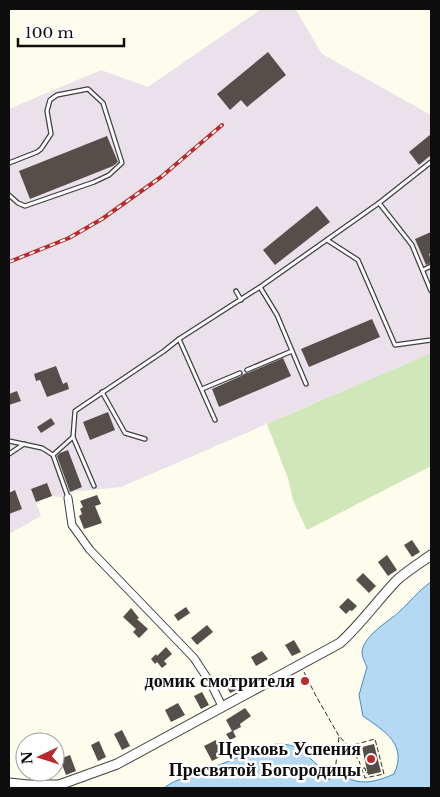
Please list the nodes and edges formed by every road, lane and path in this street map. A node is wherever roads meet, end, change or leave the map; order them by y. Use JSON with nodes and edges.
{"nodes":[{"id":1,"x":431,"y":162,"type":"edge"},
{"id":2,"x":9,"y":163,"type":"edge"},
{"id":3,"x":9,"y":195,"type":"edge"},
{"id":4,"x":379,"y":203,"type":"junction"},
{"id":5,"x":327,"y":240,"type":"junction"},
{"id":6,"x":431,"y":266,"type":"edge"},
{"id":7,"x":422,"y":270,"type":"junction"},
{"id":8,"x":260,"y":287,"type":"junction"},
{"id":9,"x":236,"y":291,"type":"dead end"},
{"id":10,"x":431,"y":291,"type":"edge"},
{"id":11,"x":241,"y":300,"type":"junction"},
{"id":12,"x":179,"y":338,"type":"junction"},
{"id":13,"x":431,"y":340,"type":"edge"},
{"id":14,"x":292,"y":351,"type":"junction"},
{"id":15,"x":248,"y":370,"type":"dead end"},
{"id":16,"x":240,"y":373,"type":"dead end"},
{"id":17,"x":306,"y":384,"type":"dead end"},
{"id":18,"x":202,"y":389,"type":"junction"},
{"id":19,"x":102,"y":392,"type":"junction"},
{"id":20,"x":216,"y":420,"type":"dead end"},
{"id":21,"x":73,"y":438,"type":"junction"},
{"id":22,"x":145,"y":439,"type":"dead end"},
{"id":23,"x":9,"y":441,"type":"edge"},
{"id":24,"x":24,"y":444,"type":"junction"},
{"id":25,"x":9,"y":454,"type":"edge"},
{"id":26,"x":53,"y":455,"type":"junction"},
{"id":27,"x":94,"y":486,"type":"dead end"},
{"id":28,"x":68,"y":498,"type":"joint"},
{"id":29,"x":431,"y":555,"type":"edge"},
{"id":30,"x":300,"y":664,"type":"junction"},
{"id":31,"x":222,"y":706,"type":"junction"},
{"id":32,"x":340,"y":736,"type":"junction"},
{"id":33,"x":349,"y":746,"type":"junction"},
{"id":34,"x":362,"y":769,"type":"junction"},
{"id":35,"x":330,"y":772,"type":"dead end"},
{"id":36,"x":334,"y":772,"type":"dead end"},
{"id":37,"x":368,"y":772,"type":"dead end"},
{"id":38,"x":338,"y":773,"type":"dead end"},
{"id":39,"x":338,"y":777,"type":"dead end"},
{"id":40,"x":328,"y":780,"type":"dead end"},
{"id":41,"x":9,"y":783,"type":"edge"}],
"edges":[{"from":1,"to":4,"type":"lane"},
{"from":2,"to":3,"type":"lane"},
{"from":4,"to":5,"type":"lane"},
{"from":4,"to":7,"type":"lane"},
{"from":5,"to":8,"type":"lane"},
{"from":5,"to":13,"type":"lane"},
{"from":6,"to":7,"type":"lane"},
{"from":7,"to":10,"type":"lane"},
{"from":8,"to":11,"type":"lane"},
{"from":8,"to":14,"type":"lane"},
{"from":9,"to":11,"type":"lane"},
{"from":11,"to":12,"type":"lane"},
{"from":12,"to":18,"type":"lane"},
{"from":12,"to":19,"type":"lane"},
{"from":14,"to":15,"type":"lane"},
{"from":14,"to":17,"type":"lane"},
{"from":16,"to":18,"type":"lane"},
{"from":18,"to":20,"type":"lane"},
{"from":19,"to":21,"type":"lane"},
{"from":19,"to":22,"type":"lane"},
{"from":21,"to":26,"type":"lane"},
{"from":21,"to":27,"type":"lane"},
{"from":23,"to":24,"type":"lane"},
{"from":24,"to":25,"type":"lane"},
{"from":24,"to":26,"type":"lane"},
{"from":26,"to":28,"type":"lane"},
{"from":28,"to":31,"type":"street"},
{"from":29,"to":30,"type":"street"},
{"from":30,"to":31,"type":"street"},
{"from":30,"to":32,"type":"path"},
{"from":31,"to":41,"type":"street"},
{"from":32,"to":33,"type":"path"},
{"from":32,"to":36,"type":"path"},
{"from":33,"to":34,"type":"path"},
{"from":33,"to":34,"type":"path"},
{"from":34,"to":37,"type":"path"},
{"from":35,"to":40,"type":"path"},
{"from":38,"to":39,"type":"path"}]}
